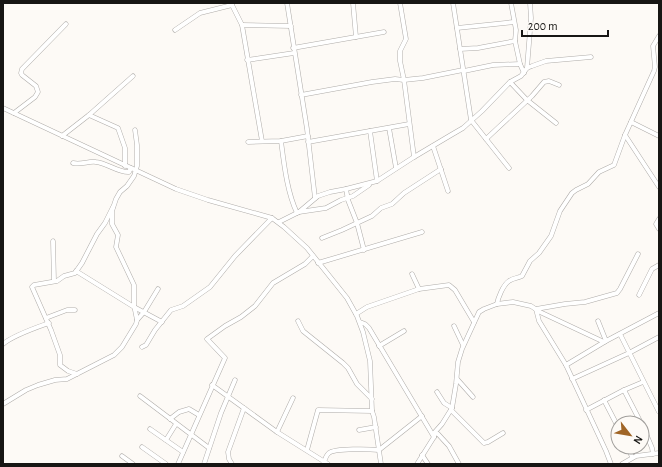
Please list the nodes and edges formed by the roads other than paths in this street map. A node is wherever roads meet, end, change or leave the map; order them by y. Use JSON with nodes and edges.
{"nodes":[{"id":1,"x":287,"y":3,"type":"edge"},
{"id":2,"x":353,"y":3,"type":"edge"},
{"id":3,"x":400,"y":3,"type":"edge"},
{"id":4,"x":453,"y":3,"type":"edge"},
{"id":5,"x":511,"y":3,"type":"edge"},
{"id":6,"x":530,"y":3,"type":"edge"},
{"id":7,"x":231,"y":4,"type":"edge"},
{"id":8,"x":514,"y":22,"type":"junction"},
{"id":9,"x":66,"y":24,"type":"dead end"},
{"id":10,"x":242,"y":25,"type":"junction"},
{"id":11,"x":291,"y":26,"type":"junction"},
{"id":12,"x":457,"y":28,"type":"junction"},
{"id":13,"x":175,"y":30,"type":"dead end"},
{"id":14,"x":384,"y":32,"type":"dead end"},
{"id":15,"x":659,"y":36,"type":"edge"},
{"id":16,"x":356,"y":37,"type":"junction"},
{"id":17,"x":515,"y":41,"type":"junction"},
{"id":18,"x":293,"y":48,"type":"junction"},
{"id":19,"x":460,"y":49,"type":"junction"},
{"id":20,"x":294,"y":53,"type":"junction"},
{"id":21,"x":591,"y":56,"type":"dead end"},
{"id":22,"x":247,"y":60,"type":"junction"},
{"id":23,"x":520,"y":64,"type":"junction"},
{"id":24,"x":657,"y":66,"type":"edge"},
{"id":25,"x":527,"y":68,"type":"junction"},
{"id":26,"x":463,"y":70,"type":"junction"},
{"id":27,"x":524,"y":73,"type":"junction"},
{"id":28,"x":133,"y":76,"type":"dead end"},
{"id":29,"x":404,"y":80,"type":"junction"},
{"id":30,"x":510,"y":82,"type":"junction"},
{"id":31,"x":559,"y":86,"type":"dead end"},
{"id":32,"x":301,"y":95,"type":"junction"},
{"id":33,"x":528,"y":100,"type":"junction"},
{"id":34,"x":3,"y":108,"type":"edge"},
{"id":35,"x":14,"y":113,"type":"junction"},
{"id":36,"x":89,"y":115,"type":"junction"},
{"id":37,"x":471,"y":120,"type":"junction"},
{"id":38,"x":631,"y":122,"type":"junction"},
{"id":39,"x":556,"y":123,"type":"dead end"},
{"id":40,"x":409,"y":124,"type":"junction"},
{"id":41,"x":389,"y":128,"type":"junction"},
{"id":42,"x":135,"y":130,"type":"dead end"},
{"id":43,"x":370,"y":131,"type":"junction"},
{"id":44,"x":625,"y":135,"type":"junction"},
{"id":45,"x":62,"y":136,"type":"junction"},
{"id":46,"x":308,"y":136,"type":"junction"},
{"id":47,"x":659,"y":136,"type":"edge"},
{"id":48,"x":486,"y":139,"type":"junction"},
{"id":49,"x":262,"y":141,"type":"junction"},
{"id":50,"x":281,"y":141,"type":"junction"},
{"id":51,"x":248,"y":142,"type":"dead end"},
{"id":52,"x":308,"y":142,"type":"junction"},
{"id":53,"x":433,"y":146,"type":"junction"},
{"id":54,"x":414,"y":157,"type":"junction"},
{"id":55,"x":73,"y":163,"type":"dead end"},
{"id":56,"x":125,"y":166,"type":"junction"},
{"id":57,"x":396,"y":168,"type":"junction"},
{"id":58,"x":508,"y":168,"type":"dead end"},
{"id":59,"x":441,"y":169,"type":"junction"},
{"id":60,"x":133,"y":170,"type":"junction"},
{"id":61,"x":377,"y":181,"type":"junction"},
{"id":62,"x":370,"y":183,"type":"junction"},
{"id":63,"x":659,"y":186,"type":"edge"},
{"id":64,"x":346,"y":189,"type":"junction"},
{"id":65,"x":448,"y":191,"type":"dead end"},
{"id":66,"x":347,"y":197,"type":"junction"},
{"id":67,"x":313,"y":199,"type":"junction"},
{"id":68,"x":113,"y":207,"type":"junction"},
{"id":69,"x":317,"y":209,"type":"junction"},
{"id":70,"x":298,"y":213,"type":"junction"},
{"id":71,"x":272,"y":218,"type":"junction"},
{"id":72,"x":659,"y":219,"type":"edge"},
{"id":73,"x":279,"y":222,"type":"junction"},
{"id":74,"x":357,"y":223,"type":"junction"},
{"id":75,"x":659,"y":229,"type":"edge"},
{"id":76,"x":422,"y":232,"type":"dead end"},
{"id":77,"x":322,"y":238,"type":"dead end"},
{"id":78,"x":53,"y":241,"type":"dead end"},
{"id":79,"x":364,"y":250,"type":"junction"},
{"id":80,"x":638,"y":254,"type":"dead end"},
{"id":81,"x":313,"y":256,"type":"junction"},
{"id":82,"x":318,"y":263,"type":"junction"},
{"id":83,"x":659,"y":265,"type":"edge"},
{"id":84,"x":76,"y":271,"type":"junction"},
{"id":85,"x":412,"y":274,"type":"dead end"},
{"id":86,"x":54,"y":281,"type":"junction"},
{"id":87,"x":158,"y":289,"type":"dead end"},
{"id":88,"x":419,"y":289,"type":"junction"},
{"id":89,"x":639,"y":295,"type":"dead end"},
{"id":90,"x":497,"y":304,"type":"junction"},
{"id":91,"x":134,"y":307,"type":"junction"},
{"id":92,"x":536,"y":309,"type":"junction"},
{"id":93,"x":75,"y":310,"type":"dead end"},
{"id":94,"x":144,"y":312,"type":"junction"},
{"id":95,"x":659,"y":313,"type":"edge"},
{"id":96,"x":356,"y":314,"type":"junction"},
{"id":97,"x":46,"y":318,"type":"junction"},
{"id":98,"x":137,"y":320,"type":"junction"},
{"id":99,"x":298,"y":321,"type":"dead end"},
{"id":100,"x":598,"y":321,"type":"dead end"},
{"id":101,"x":162,"y":322,"type":"junction"},
{"id":102,"x":360,"y":322,"type":"junction"},
{"id":103,"x":474,"y":322,"type":"junction"},
{"id":104,"x":49,"y":323,"type":"junction"},
{"id":105,"x":454,"y":326,"type":"dead end"},
{"id":106,"x":404,"y":331,"type":"dead end"},
{"id":107,"x":620,"y":334,"type":"junction"},
{"id":108,"x":659,"y":337,"type":"edge"},
{"id":109,"x":605,"y":341,"type":"junction"},
{"id":110,"x":3,"y":344,"type":"edge"},
{"id":111,"x":463,"y":345,"type":"junction"},
{"id":112,"x":379,"y":346,"type":"junction"},
{"id":113,"x":142,"y":347,"type":"dead end"},
{"id":114,"x":629,"y":353,"type":"junction"},
{"id":115,"x":566,"y":366,"type":"junction"},
{"id":116,"x":77,"y":374,"type":"junction"},
{"id":117,"x":457,"y":379,"type":"junction"},
{"id":118,"x":572,"y":379,"type":"junction"},
{"id":119,"x":236,"y":380,"type":"dead end"},
{"id":120,"x":643,"y":382,"type":"junction"},
{"id":121,"x":212,"y":385,"type":"junction"},
{"id":122,"x":624,"y":390,"type":"junction"},
{"id":123,"x":436,"y":392,"type":"dead end"},
{"id":124,"x":140,"y":396,"type":"dead end"},
{"id":125,"x":228,"y":396,"type":"junction"},
{"id":126,"x":473,"y":397,"type":"dead end"},
{"id":127,"x":293,"y":398,"type":"dead end"},
{"id":128,"x":372,"y":399,"type":"junction"},
{"id":129,"x":604,"y":400,"type":"junction"},
{"id":130,"x":3,"y":404,"type":"edge"},
{"id":131,"x":657,"y":404,"type":"edge"},
{"id":132,"x":244,"y":408,"type":"junction"},
{"id":133,"x":451,"y":410,"type":"junction"},
{"id":134,"x":586,"y":410,"type":"junction"},
{"id":135,"x":372,"y":411,"type":"junction"},
{"id":136,"x":659,"y":412,"type":"edge"},
{"id":137,"x":199,"y":415,"type":"junction"},
{"id":138,"x":612,"y":415,"type":"edge"},
{"id":139,"x":637,"y":415,"type":"edge"},
{"id":140,"x":422,"y":416,"type":"junction"},
{"id":141,"x":170,"y":419,"type":"junction"},
{"id":142,"x":176,"y":424,"type":"junction"},
{"id":143,"x":376,"y":427,"type":"junction"},
{"id":144,"x":150,"y":428,"type":"dead end"},
{"id":145,"x":360,"y":430,"type":"dead end"},
{"id":146,"x":277,"y":432,"type":"junction"},
{"id":147,"x":503,"y":433,"type":"dead end"},
{"id":148,"x":191,"y":435,"type":"junction"},
{"id":149,"x":434,"y":435,"type":"junction"},
{"id":150,"x":166,"y":440,"type":"junction"},
{"id":151,"x":650,"y":443,"type":"edge"},
{"id":152,"x":142,"y":447,"type":"dead end"},
{"id":153,"x":209,"y":448,"type":"junction"},
{"id":154,"x":307,"y":450,"type":"junction"},
{"id":155,"x":379,"y":450,"type":"junction"},
{"id":156,"x":183,"y":452,"type":"junction"},
{"id":157,"x":659,"y":453,"type":"edge"},
{"id":158,"x":653,"y":454,"type":"junction"},
{"id":159,"x":631,"y":455,"type":"edge"},
{"id":160,"x":122,"y":456,"type":"dead end"},
{"id":161,"x":422,"y":456,"type":"junction"},
{"id":162,"x":632,"y":458,"type":"junction"},
{"id":163,"x":325,"y":463,"type":"edge"},
{"id":164,"x":133,"y":464,"type":"edge"},
{"id":165,"x":166,"y":464,"type":"edge"},
{"id":166,"x":178,"y":464,"type":"edge"},
{"id":167,"x":204,"y":464,"type":"edge"},
{"id":168,"x":232,"y":464,"type":"edge"},
{"id":169,"x":380,"y":464,"type":"edge"},
{"id":170,"x":417,"y":464,"type":"edge"},
{"id":171,"x":428,"y":464,"type":"edge"},
{"id":172,"x":459,"y":464,"type":"edge"},
{"id":173,"x":611,"y":464,"type":"edge"},
{"id":174,"x":622,"y":464,"type":"edge"}],
"edges":[{"from":1,"to":11,"type":"street"},
{"from":2,"to":16,"type":"street"},
{"from":3,"to":29,"type":"street"},
{"from":4,"to":12,"type":"street"},
{"from":5,"to":8,"type":"street"},
{"from":6,"to":25,"type":"street"},
{"from":7,"to":10,"type":"street"},
{"from":7,"to":13,"type":"street"},
{"from":8,"to":12,"type":"street"},
{"from":8,"to":17,"type":"street"},
{"from":9,"to":35,"type":"street"},
{"from":10,"to":11,"type":"street"},
{"from":10,"to":22,"type":"street"},
{"from":11,"to":18,"type":"street"},
{"from":12,"to":19,"type":"street"},
{"from":14,"to":16,"type":"street"},
{"from":15,"to":24,"type":"street"},
{"from":16,"to":18,"type":"street"},
{"from":17,"to":19,"type":"street"},
{"from":17,"to":23,"type":"street"},
{"from":18,"to":20,"type":"street"},
{"from":19,"to":26,"type":"street"},
{"from":20,"to":22,"type":"street"},
{"from":20,"to":32,"type":"street"},
{"from":21,"to":25,"type":"street"},
{"from":22,"to":49,"type":"street"},
{"from":23,"to":26,"type":"street"},
{"from":23,"to":27,"type":"street"},
{"from":24,"to":38,"type":"street"},
{"from":25,"to":27,"type":"street"},
{"from":26,"to":29,"type":"street"},
{"from":26,"to":37,"type":"street"},
{"from":27,"to":30,"type":"street"},
{"from":28,"to":36,"type":"street"},
{"from":29,"to":32,"type":"street"},
{"from":29,"to":40,"type":"street"},
{"from":30,"to":33,"type":"street"},
{"from":30,"to":37,"type":"street"},
{"from":31,"to":33,"type":"street"},
{"from":32,"to":46,"type":"street"},
{"from":33,"to":39,"type":"street"},
{"from":33,"to":48,"type":"street"},
{"from":34,"to":35,"type":"street"},
{"from":35,"to":45,"type":"street"},
{"from":36,"to":45,"type":"street"},
{"from":36,"to":56,"type":"street"},
{"from":37,"to":48,"type":"street"},
{"from":37,"to":53,"type":"street"},
{"from":38,"to":44,"type":"street"},
{"from":38,"to":47,"type":"street"},
{"from":40,"to":41,"type":"street"},
{"from":40,"to":54,"type":"street"},
{"from":41,"to":43,"type":"street"},
{"from":41,"to":57,"type":"street"},
{"from":42,"to":60,"type":"street"},
{"from":43,"to":52,"type":"street"},
{"from":43,"to":61,"type":"street"},
{"from":44,"to":63,"type":"street"},
{"from":44,"to":90,"type":"street"},
{"from":45,"to":56,"type":"street"},
{"from":46,"to":50,"type":"street"},
{"from":46,"to":52,"type":"street"},
{"from":48,"to":58,"type":"street"},
{"from":49,"to":50,"type":"street"},
{"from":49,"to":51,"type":"street"},
{"from":50,"to":70,"type":"street"},
{"from":52,"to":67,"type":"street"},
{"from":53,"to":54,"type":"street"},
{"from":53,"to":59,"type":"street"},
{"from":54,"to":57,"type":"street"},
{"from":55,"to":60,"type":"street"},
{"from":56,"to":60,"type":"street"},
{"from":57,"to":61,"type":"street"},
{"from":59,"to":65,"type":"street"},
{"from":59,"to":74,"type":"street"},
{"from":60,"to":68,"type":"street"},
{"from":60,"to":71,"type":"street"},
{"from":61,"to":62,"type":"street"},
{"from":62,"to":64,"type":"street"},
{"from":62,"to":66,"type":"street"},
{"from":64,"to":66,"type":"street"},
{"from":64,"to":67,"type":"street"},
{"from":66,"to":69,"type":"street"},
{"from":66,"to":74,"type":"street"},
{"from":67,"to":69,"type":"street"},
{"from":67,"to":70,"type":"street"},
{"from":68,"to":84,"type":"street"},
{"from":68,"to":91,"type":"street"},
{"from":69,"to":70,"type":"street"},
{"from":70,"to":73,"type":"street"},
{"from":71,"to":73,"type":"street"},
{"from":71,"to":101,"type":"street"},
{"from":72,"to":75,"type":"street"},
{"from":73,"to":81,"type":"street"},
{"from":74,"to":77,"type":"street"},
{"from":74,"to":79,"type":"street"},
{"from":76,"to":79,"type":"street"},
{"from":78,"to":86,"type":"street"},
{"from":79,"to":82,"type":"street"},
{"from":80,"to":92,"type":"street"},
{"from":81,"to":82,"type":"street"},
{"from":81,"to":121,"type":"street"},
{"from":82,"to":96,"type":"street"},
{"from":83,"to":89,"type":"street"},
{"from":84,"to":86,"type":"street"},
{"from":84,"to":91,"type":"street"},
{"from":85,"to":88,"type":"street"},
{"from":86,"to":97,"type":"street"},
{"from":87,"to":94,"type":"street"},
{"from":88,"to":96,"type":"street"},
{"from":88,"to":103,"type":"street"},
{"from":90,"to":92,"type":"street"},
{"from":90,"to":103,"type":"street"},
{"from":91,"to":94,"type":"street"},
{"from":91,"to":98,"type":"street"},
{"from":92,"to":109,"type":"street"},
{"from":92,"to":115,"type":"street"},
{"from":93,"to":97,"type":"street"},
{"from":94,"to":98,"type":"street"},
{"from":94,"to":101,"type":"street"},
{"from":95,"to":107,"type":"street"},
{"from":96,"to":102,"type":"street"},
{"from":97,"to":104,"type":"street"},
{"from":98,"to":116,"type":"street"},
{"from":99,"to":128,"type":"street"},
{"from":100,"to":109,"type":"street"},
{"from":101,"to":113,"type":"street"},
{"from":102,"to":112,"type":"street"},
{"from":102,"to":128,"type":"street"},
{"from":103,"to":111,"type":"street"},
{"from":104,"to":110,"type":"street"},
{"from":104,"to":116,"type":"street"},
{"from":105,"to":111,"type":"street"},
{"from":106,"to":112,"type":"street"},
{"from":107,"to":109,"type":"street"},
{"from":107,"to":114,"type":"street"},
{"from":108,"to":114,"type":"street"},
{"from":109,"to":115,"type":"street"},
{"from":111,"to":117,"type":"street"},
{"from":112,"to":140,"type":"street"},
{"from":114,"to":118,"type":"street"},
{"from":114,"to":120,"type":"street"},
{"from":115,"to":118,"type":"street"},
{"from":116,"to":130,"type":"street"},
{"from":117,"to":126,"type":"street"},
{"from":117,"to":133,"type":"street"},
{"from":118,"to":134,"type":"street"},
{"from":119,"to":125,"type":"street"},
{"from":120,"to":122,"type":"street"},
{"from":120,"to":131,"type":"street"},
{"from":121,"to":125,"type":"street"},
{"from":121,"to":137,"type":"street"},
{"from":122,"to":129,"type":"street"},
{"from":122,"to":139,"type":"street"},
{"from":123,"to":133,"type":"street"},
{"from":124,"to":141,"type":"street"},
{"from":125,"to":132,"type":"street"},
{"from":125,"to":153,"type":"street"},
{"from":127,"to":146,"type":"street"},
{"from":128,"to":135,"type":"street"},
{"from":129,"to":134,"type":"street"},
{"from":129,"to":138,"type":"street"},
{"from":131,"to":136,"type":"street"},
{"from":132,"to":146,"type":"street"},
{"from":132,"to":168,"type":"street"},
{"from":133,"to":147,"type":"street"},
{"from":133,"to":149,"type":"street"},
{"from":134,"to":173,"type":"street"},
{"from":135,"to":143,"type":"street"},
{"from":135,"to":154,"type":"street"},
{"from":137,"to":141,"type":"street"},
{"from":137,"to":148,"type":"street"},
{"from":140,"to":149,"type":"street"},
{"from":140,"to":155,"type":"street"},
{"from":141,"to":142,"type":"street"},
{"from":142,"to":148,"type":"street"},
{"from":142,"to":150,"type":"street"},
{"from":143,"to":145,"type":"street"},
{"from":143,"to":155,"type":"street"},
{"from":144,"to":150,"type":"street"},
{"from":146,"to":154,"type":"street"},
{"from":148,"to":153,"type":"street"},
{"from":148,"to":156,"type":"street"},
{"from":149,"to":161,"type":"street"},
{"from":149,"to":172,"type":"street"},
{"from":150,"to":156,"type":"street"},
{"from":151,"to":158,"type":"street"},
{"from":152,"to":165,"type":"street"},
{"from":153,"to":167,"type":"street"},
{"from":154,"to":163,"type":"street"},
{"from":155,"to":163,"type":"street"},
{"from":155,"to":169,"type":"street"},
{"from":156,"to":166,"type":"street"},
{"from":157,"to":158,"type":"street"},
{"from":158,"to":162,"type":"street"},
{"from":159,"to":162,"type":"street"},
{"from":160,"to":164,"type":"street"},
{"from":161,"to":170,"type":"street"},
{"from":161,"to":171,"type":"street"},
{"from":162,"to":174,"type":"street"}]}
